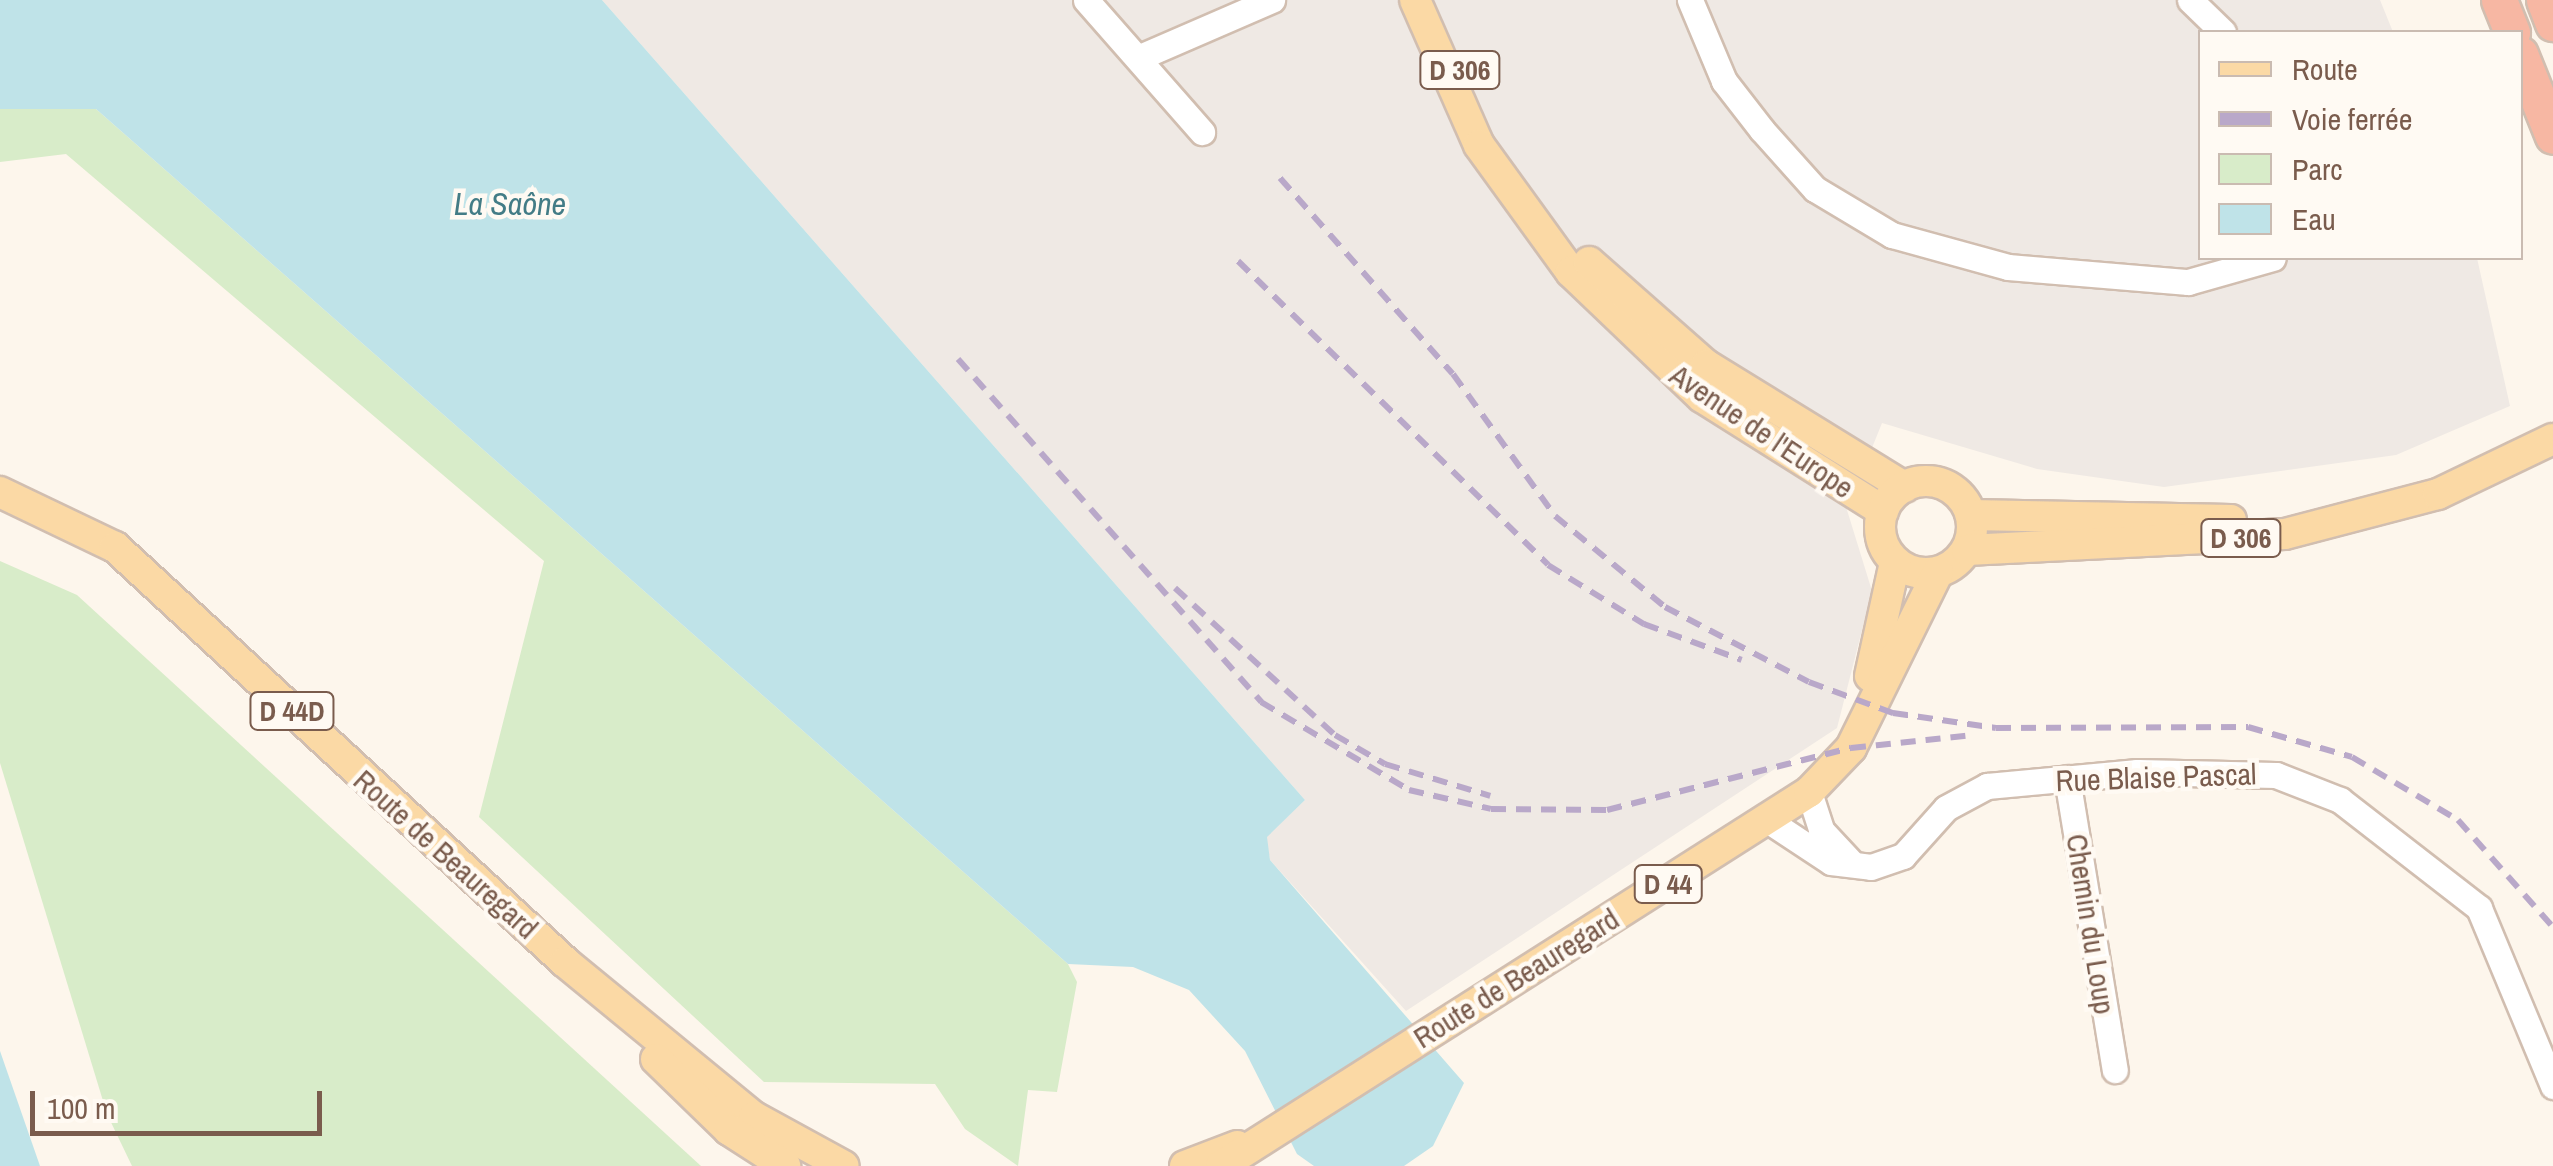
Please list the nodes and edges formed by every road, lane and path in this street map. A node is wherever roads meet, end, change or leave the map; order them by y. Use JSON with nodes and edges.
{"nodes":[{"id":1,"x":1086,"y":0,"type":"edge"},
{"id":2,"x":1272,"y":0,"type":"edge"},
{"id":3,"x":1415,"y":0,"type":"edge"},
{"id":4,"x":1432,"y":0,"type":"edge"},
{"id":5,"x":1690,"y":0,"type":"edge"},
{"id":6,"x":2190,"y":0,"type":"edge"},
{"id":7,"x":2499,"y":0,"type":"edge"},
{"id":8,"x":2544,"y":0,"type":"edge"},
{"id":9,"x":2553,"y":23,"type":"edge"},
{"id":10,"x":2221,"y":30,"type":"edge"},
{"id":11,"x":2511,"y":30,"type":"edge"},
{"id":12,"x":1140,"y":57,"type":"junction"},
{"id":13,"x":2523,"y":61,"type":"edge"},
{"id":14,"x":1202,"y":132,"type":"dead end"},
{"id":15,"x":2553,"y":136,"type":"edge"},
{"id":16,"x":2266,"y":260,"type":"edge"},
{"id":17,"x":2521,"y":453,"type":"edge"},
{"id":18,"x":1904,"y":487,"type":"junction"},
{"id":19,"x":0,"y":492,"type":"edge"},
{"id":20,"x":1882,"y":511,"type":"junction"},
{"id":21,"x":1971,"y":515,"type":"junction"},
{"id":22,"x":1967,"y":550,"type":"junction"},
{"id":23,"x":1895,"y":562,"type":"junction"},
{"id":24,"x":1938,"y":572,"type":"junction"},
{"id":25,"x":1858,"y":730,"type":"junction"},
{"id":26,"x":2066,"y":778,"type":"junction"},
{"id":27,"x":1809,"y":792,"type":"junction"},
{"id":28,"x":1769,"y":821,"type":"junction"},
{"id":29,"x":1854,"y":864,"type":"junction"},
{"id":30,"x":565,"y":962,"type":"junction"},
{"id":31,"x":2115,"y":1070,"type":"dead end"},
{"id":32,"x":2553,"y":1086,"type":"edge"},
{"id":33,"x":1254,"y":1139,"type":"junction"},
{"id":34,"x":785,"y":1166,"type":"edge"},
{"id":35,"x":844,"y":1166,"type":"edge"},
{"id":36,"x":1185,"y":1166,"type":"edge"},
{"id":37,"x":1221,"y":1166,"type":"edge"}],
"edges":[{"from":1,"to":12,"type":"street"},
{"from":2,"to":12,"type":"street"},
{"from":3,"to":20,"type":"main road","name":"Avenue de l'Europe","number":"D 306"},
{"from":4,"to":18,"type":"main road","name":"Avenue de l'Europe","number":"D 306"},
{"from":5,"to":16,"type":"street"},
{"from":6,"to":10,"type":"street"},
{"from":7,"to":11,"type":"highway"},
{"from":8,"to":9,"type":"highway"},
{"from":12,"to":14,"type":"street"},
{"from":13,"to":15,"type":"highway"},
{"from":17,"to":21,"type":"main road","number":"D 306"},
{"from":17,"to":22,"type":"main road","number":"D 306"},
{"from":18,"to":20,"type":"main road"},
{"from":18,"to":21,"type":"main road"},
{"from":19,"to":30,"type":"main road","name":"Route de Beauregard","number":"D 44D"},
{"from":20,"to":23,"type":"main road"},
{"from":21,"to":22,"type":"main road"},
{"from":22,"to":24,"type":"main road"},
{"from":23,"to":24,"type":"main road"},
{"from":23,"to":25,"type":"main road","name":"Route de Beauregard","number":"D 44"},
{"from":24,"to":25,"type":"main road","name":"Route de Beauregard","number":"D 44"},
{"from":25,"to":27,"type":"main road","name":"Route de Beauregard","number":"D 44"},
{"from":26,"to":29,"type":"street","name":"Rue Blaise Pascal"},
{"from":26,"to":31,"type":"street","name":"Chemin du Loup"},
{"from":26,"to":32,"type":"street","name":"Rue Blaise Pascal"},
{"from":27,"to":28,"type":"main road","name":"Route de Beauregard","number":"D 44"},
{"from":27,"to":29,"type":"street"},
{"from":28,"to":29,"type":"street"},
{"from":28,"to":33,"type":"main road","name":"Route de Beauregard","number":"D 44"},
{"from":30,"to":34,"type":"main road","number":"D 44D"},
{"from":30,"to":35,"type":"main road","number":"D 44D"},
{"from":33,"to":36,"type":"main road","name":"Route de Beauregard","number":"D 44"},
{"from":33,"to":37,"type":"main road","name":"Route de Beauregard","number":"D 44"}]}
